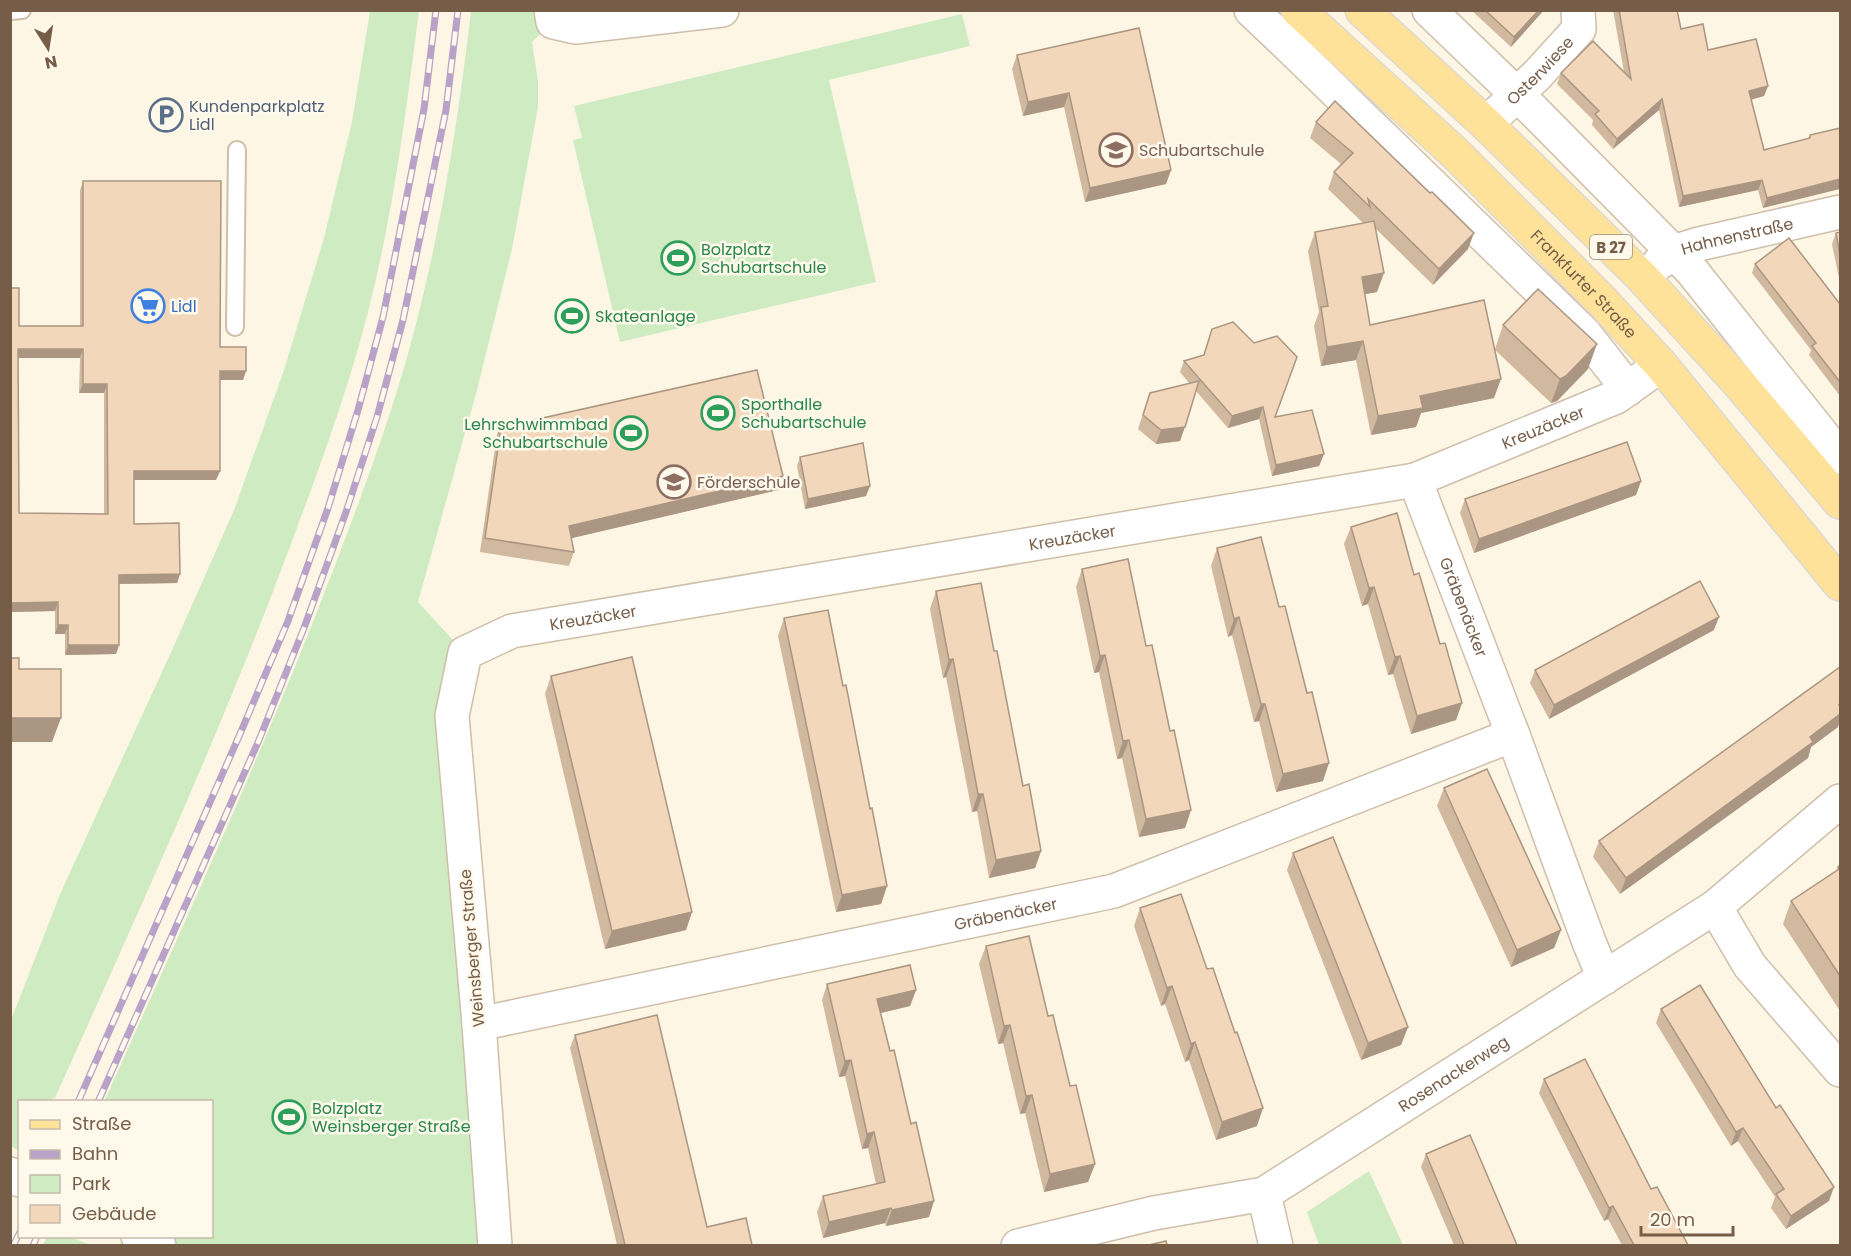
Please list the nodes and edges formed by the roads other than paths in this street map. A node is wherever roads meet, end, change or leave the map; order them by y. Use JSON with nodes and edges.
{"nodes":[{"id":1,"x":22,"y":10,"type":"edge"},
{"id":2,"x":722,"y":10,"type":"edge"},
{"id":3,"x":1251,"y":10,"type":"edge"},
{"id":4,"x":1298,"y":10,"type":"edge"},
{"id":5,"x":1362,"y":10,"type":"edge"},
{"id":6,"x":1429,"y":10,"type":"edge"},
{"id":7,"x":1578,"y":10,"type":"edge"},
{"id":8,"x":10,"y":11,"type":"edge"},
{"id":9,"x":552,"y":16,"type":"edge"},
{"id":10,"x":1516,"y":94,"type":"junction"},
{"id":11,"x":1486,"y":124,"type":"junction"},
{"id":12,"x":237,"y":150,"type":"dead end"},
{"id":13,"x":1840,"y":212,"type":"edge"},
{"id":14,"x":1673,"y":252,"type":"junction"},
{"id":15,"x":1641,"y":276,"type":"junction"},
{"id":16,"x":235,"y":327,"type":"dead end"},
{"id":17,"x":1661,"y":365,"type":"junction"},
{"id":18,"x":1628,"y":389,"type":"junction"},
{"id":19,"x":1840,"y":457,"type":"edge"},
{"id":20,"x":1415,"y":480,"type":"junction"},
{"id":21,"x":1840,"y":502,"type":"edge"},
{"id":22,"x":1840,"y":584,"type":"edge"},
{"id":23,"x":465,"y":653,"type":"joint"},
{"id":24,"x":1513,"y":735,"type":"junction"},
{"id":25,"x":1840,"y":801,"type":"edge"},
{"id":26,"x":1715,"y":907,"type":"junction"},
{"id":27,"x":1604,"y":978,"type":"junction"},
{"id":28,"x":479,"y":1024,"type":"junction"},
{"id":29,"x":1840,"y":1070,"type":"edge"},
{"id":30,"x":1264,"y":1194,"type":"junction"},
{"id":31,"x":143,"y":1238,"type":"edge"},
{"id":32,"x":159,"y":1245,"type":"edge"},
{"id":33,"x":495,"y":1245,"type":"edge"},
{"id":34,"x":1018,"y":1245,"type":"edge"},
{"id":35,"x":1276,"y":1245,"type":"edge"}],
"edges":[{"from":1,"to":8,"type":"lane"},
{"from":2,"to":9,"type":"street"},
{"from":3,"to":18,"type":"street"},
{"from":4,"to":17,"type":"main road","name":"Frankfurter Straße","number":"B 27"},
{"from":5,"to":11,"type":"main road","number":"B 27"},
{"from":6,"to":10,"type":"street"},
{"from":7,"to":10,"type":"street","name":"Osterwiese"},
{"from":10,"to":11,"type":"street","name":"Osterwiese"},
{"from":10,"to":14,"type":"street"},
{"from":11,"to":15,"type":"main road","number":"B 27"},
{"from":12,"to":16,"type":"lane"},
{"from":13,"to":14,"type":"street","name":"Hahnenstraße"},
{"from":14,"to":15,"type":"street","name":"Hahnenstraße"},
{"from":14,"to":19,"type":"street"},
{"from":15,"to":21,"type":"main road","number":"B 27"},
{"from":17,"to":18,"type":"street","name":"Kreuzäcker"},
{"from":17,"to":22,"type":"main road","name":"Frankfurter Straße","number":"B 27"},
{"from":18,"to":20,"type":"street","name":"Kreuzäcker"},
{"from":20,"to":23,"type":"street","name":"Kreuzäcker"},
{"from":20,"to":24,"type":"street","name":"Gräbenäcker"},
{"from":23,"to":28,"type":"street","name":"Weinsberger Straße"},
{"from":24,"to":27,"type":"street","name":"Gräbenäcker"},
{"from":24,"to":28,"type":"street","name":"Gräbenäcker"},
{"from":25,"to":26,"type":"street","name":"Rosenackerweg"},
{"from":26,"to":27,"type":"street","name":"Rosenackerweg"},
{"from":26,"to":29,"type":"street"},
{"from":27,"to":30,"type":"street","name":"Rosenackerweg"},
{"from":28,"to":33,"type":"street","name":"Weinsberger Straße"},
{"from":30,"to":34,"type":"street","name":"Rosenackerweg"},
{"from":30,"to":35,"type":"street"},
{"from":31,"to":32,"type":"street"}]}
